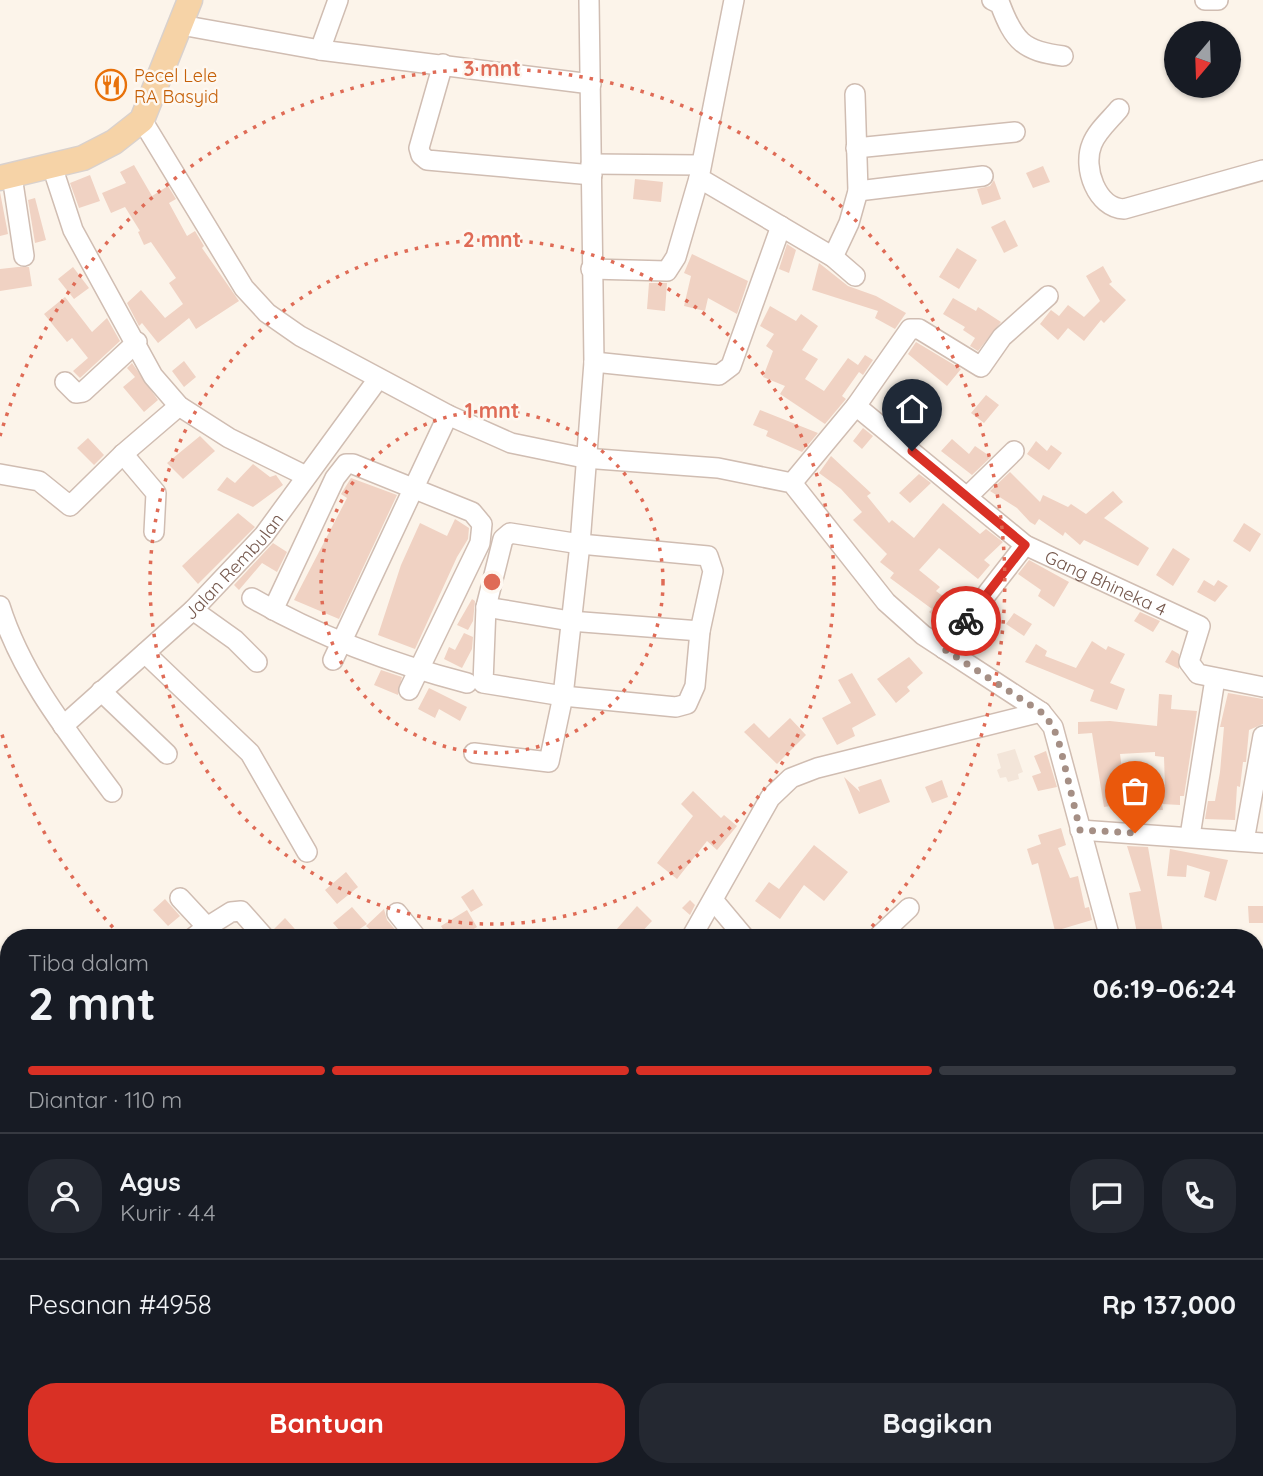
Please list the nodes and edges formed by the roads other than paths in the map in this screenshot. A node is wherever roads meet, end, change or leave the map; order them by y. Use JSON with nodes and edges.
{"nodes":[{"id":1,"x":190,"y":0,"type":"edge"},
{"id":2,"x":338,"y":0,"type":"edge"},
{"id":3,"x":589,"y":0,"type":"edge"},
{"id":4,"x":734,"y":0,"type":"edge"},
{"id":5,"x":992,"y":0,"type":"edge"},
{"id":6,"x":1205,"y":0,"type":"edge"},
{"id":7,"x":1218,"y":0,"type":"edge"},
{"id":8,"x":181,"y":25,"type":"junction"},
{"id":9,"x":320,"y":50,"type":"junction"},
{"id":10,"x":1063,"y":56,"type":"dead end"},
{"id":11,"x":443,"y":64,"type":"junction"},
{"id":12,"x":592,"y":83,"type":"junction"},
{"id":13,"x":855,"y":94,"type":"dead end"},
{"id":14,"x":1119,"y":109,"type":"dead end"},
{"id":15,"x":142,"y":120,"type":"junction"},
{"id":16,"x":1015,"y":132,"type":"dead end"},
{"id":17,"x":856,"y":148,"type":"junction"},
{"id":18,"x":52,"y":166,"type":"junction"},
{"id":19,"x":591,"y":169,"type":"junction"},
{"id":20,"x":1263,"y":170,"type":"edge"},
{"id":21,"x":699,"y":172,"type":"junction"},
{"id":22,"x":983,"y":176,"type":"dead end"},
{"id":23,"x":6,"y":177,"type":"edge"},
{"id":24,"x":858,"y":191,"type":"junction"},
{"id":25,"x":781,"y":226,"type":"junction"},
{"id":26,"x":24,"y":256,"type":"dead end"},
{"id":27,"x":833,"y":257,"type":"junction"},
{"id":28,"x":592,"y":269,"type":"junction"},
{"id":29,"x":855,"y":276,"type":"dead end"},
{"id":30,"x":1048,"y":296,"type":"dead end"},
{"id":31,"x":137,"y":342,"type":"junction"},
{"id":32,"x":594,"y":362,"type":"junction"},
{"id":33,"x":378,"y":379,"type":"junction"},
{"id":34,"x":65,"y":382,"type":"dead end"},
{"id":35,"x":179,"y":406,"type":"junction"},
{"id":36,"x":856,"y":406,"type":"junction"},
{"id":37,"x":448,"y":415,"type":"junction"},
{"id":38,"x":1014,"y":451,"type":"dead end"},
{"id":39,"x":123,"y":454,"type":"junction"},
{"id":40,"x":584,"y":458,"type":"junction"},
{"id":41,"x":0,"y":474,"type":"edge"},
{"id":42,"x":306,"y":476,"type":"junction"},
{"id":43,"x":792,"y":483,"type":"junction"},
{"id":44,"x":412,"y":489,"type":"junction"},
{"id":45,"x":968,"y":496,"type":"junction"},
{"id":46,"x":154,"y":532,"type":"dead end"},
{"id":47,"x":580,"y":544,"type":"junction"},
{"id":48,"x":1025,"y":545,"type":"junction"},
{"id":49,"x":253,"y":598,"type":"dead end"},
{"id":50,"x":0,"y":606,"type":"edge"},
{"id":51,"x":486,"y":607,"type":"junction"},
{"id":52,"x":193,"y":610,"type":"junction"},
{"id":53,"x":272,"y":610,"type":"junction"},
{"id":54,"x":570,"y":621,"type":"junction"},
{"id":55,"x":700,"y":631,"type":"junction"},
{"id":56,"x":341,"y":641,"type":"junction"},
{"id":57,"x":944,"y":649,"type":"junction"},
{"id":58,"x":145,"y":653,"type":"junction"},
{"id":59,"x":333,"y":660,"type":"dead end"},
{"id":60,"x":257,"y":662,"type":"dead end"},
{"id":61,"x":419,"y":671,"type":"junction"},
{"id":62,"x":1215,"y":679,"type":"junction"},
{"id":63,"x":467,"y":683,"type":"dead end"},
{"id":64,"x":1263,"y":687,"type":"edge"},
{"id":65,"x":409,"y":690,"type":"dead end"},
{"id":66,"x":101,"y":691,"type":"junction"},
{"id":67,"x":563,"y":696,"type":"junction"},
{"id":68,"x":1041,"y":712,"type":"junction"},
{"id":69,"x":62,"y":726,"type":"junction"},
{"id":70,"x":1263,"y":736,"type":"edge"},
{"id":71,"x":474,"y":753,"type":"dead end"},
{"id":72,"x":167,"y":754,"type":"dead end"},
{"id":73,"x":113,"y":792,"type":"dead end"},
{"id":74,"x":1080,"y":830,"type":"junction"},
{"id":75,"x":1190,"y":836,"type":"junction"},
{"id":76,"x":1253,"y":842,"type":"edge"},
{"id":77,"x":307,"y":852,"type":"dead end"},
{"id":78,"x":180,"y":898,"type":"dead end"},
{"id":79,"x":714,"y":901,"type":"junction"},
{"id":80,"x":909,"y":908,"type":"dead end"},
{"id":81,"x":397,"y":913,"type":"dead end"},
{"id":82,"x":198,"y":929,"type":"edge"},
{"id":83,"x":205,"y":929,"type":"edge"},
{"id":84,"x":257,"y":929,"type":"edge"},
{"id":85,"x":410,"y":929,"type":"edge"},
{"id":86,"x":697,"y":929,"type":"edge"},
{"id":87,"x":737,"y":929,"type":"edge"},
{"id":88,"x":887,"y":929,"type":"edge"},
{"id":89,"x":1108,"y":929,"type":"edge"}],
"edges":[{"from":1,"to":8,"type":"main road"},
{"from":2,"to":9,"type":"street"},
{"from":3,"to":12,"type":"street"},
{"from":4,"to":21,"type":"street"},
{"from":5,"to":10,"type":"street"},
{"from":6,"to":7,"type":"street"},
{"from":8,"to":9,"type":"street"},
{"from":8,"to":15,"type":"main road"},
{"from":9,"to":11,"type":"street"},
{"from":11,"to":12,"type":"street"},
{"from":11,"to":19,"type":"street"},
{"from":12,"to":19,"type":"street"},
{"from":13,"to":17,"type":"street"},
{"from":14,"to":20,"type":"street"},
{"from":15,"to":18,"type":"main road"},
{"from":15,"to":33,"type":"street"},
{"from":16,"to":17,"type":"street"},
{"from":17,"to":24,"type":"street"},
{"from":18,"to":23,"type":"main road"},
{"from":18,"to":31,"type":"street"},
{"from":19,"to":21,"type":"street"},
{"from":19,"to":28,"type":"street"},
{"from":21,"to":25,"type":"street"},
{"from":21,"to":28,"type":"street"},
{"from":22,"to":24,"type":"street"},
{"from":23,"to":26,"type":"street"},
{"from":24,"to":27,"type":"street"},
{"from":25,"to":27,"type":"street"},
{"from":25,"to":32,"type":"street"},
{"from":27,"to":29,"type":"street"},
{"from":28,"to":32,"type":"street"},
{"from":30,"to":36,"type":"street"},
{"from":31,"to":34,"type":"street"},
{"from":31,"to":35,"type":"street"},
{"from":32,"to":40,"type":"street"},
{"from":33,"to":37,"type":"street"},
{"from":33,"to":42,"type":"street","name":"Jalan Rembulan"},
{"from":35,"to":39,"type":"street"},
{"from":35,"to":42,"type":"street"},
{"from":36,"to":43,"type":"street"},
{"from":36,"to":45,"type":"street","name":"Gang Bhineka 4"},
{"from":37,"to":40,"type":"street"},
{"from":37,"to":44,"type":"street"},
{"from":38,"to":45,"type":"street"},
{"from":39,"to":41,"type":"street"},
{"from":39,"to":46,"type":"street"},
{"from":40,"to":43,"type":"street"},
{"from":40,"to":47,"type":"street"},
{"from":42,"to":52,"type":"street","name":"Jalan Rembulan"},
{"from":43,"to":57,"type":"street"},
{"from":44,"to":53,"type":"street"},
{"from":44,"to":56,"type":"street"},
{"from":44,"to":61,"type":"street"},
{"from":45,"to":48,"type":"street","name":"Gang Bhineka 4"},
{"from":47,"to":51,"type":"street"},
{"from":47,"to":54,"type":"street"},
{"from":47,"to":55,"type":"street"},
{"from":48,"to":57,"type":"street"},
{"from":48,"to":62,"type":"street","name":"Gang Bhineka 4"},
{"from":49,"to":53,"type":"street"},
{"from":50,"to":69,"type":"street"},
{"from":51,"to":54,"type":"street"},
{"from":51,"to":67,"type":"street"},
{"from":52,"to":58,"type":"street","name":"Jalan Rembulan"},
{"from":52,"to":60,"type":"street"},
{"from":53,"to":56,"type":"street"},
{"from":54,"to":55,"type":"street"},
{"from":54,"to":67,"type":"street"},
{"from":55,"to":67,"type":"street"},
{"from":56,"to":59,"type":"street"},
{"from":56,"to":61,"type":"street"},
{"from":57,"to":68,"type":"street"},
{"from":58,"to":66,"type":"street","name":"Jalan Rembulan"},
{"from":58,"to":77,"type":"street"},
{"from":61,"to":63,"type":"street"},
{"from":61,"to":65,"type":"street"},
{"from":62,"to":64,"type":"street","name":"Gang Bhineka 4"},
{"from":62,"to":75,"type":"street"},
{"from":66,"to":69,"type":"street","name":"Jalan Rembulan"},
{"from":66,"to":72,"type":"street"},
{"from":67,"to":71,"type":"street"},
{"from":68,"to":74,"type":"street"},
{"from":68,"to":79,"type":"street"},
{"from":69,"to":73,"type":"street"},
{"from":70,"to":76,"type":"street"},
{"from":74,"to":75,"type":"street"},
{"from":74,"to":89,"type":"street"},
{"from":75,"to":76,"type":"street"},
{"from":78,"to":82,"type":"street"},
{"from":79,"to":86,"type":"street"},
{"from":79,"to":87,"type":"street"},
{"from":80,"to":88,"type":"street"},
{"from":81,"to":85,"type":"street"},
{"from":83,"to":84,"type":"street"}]}
